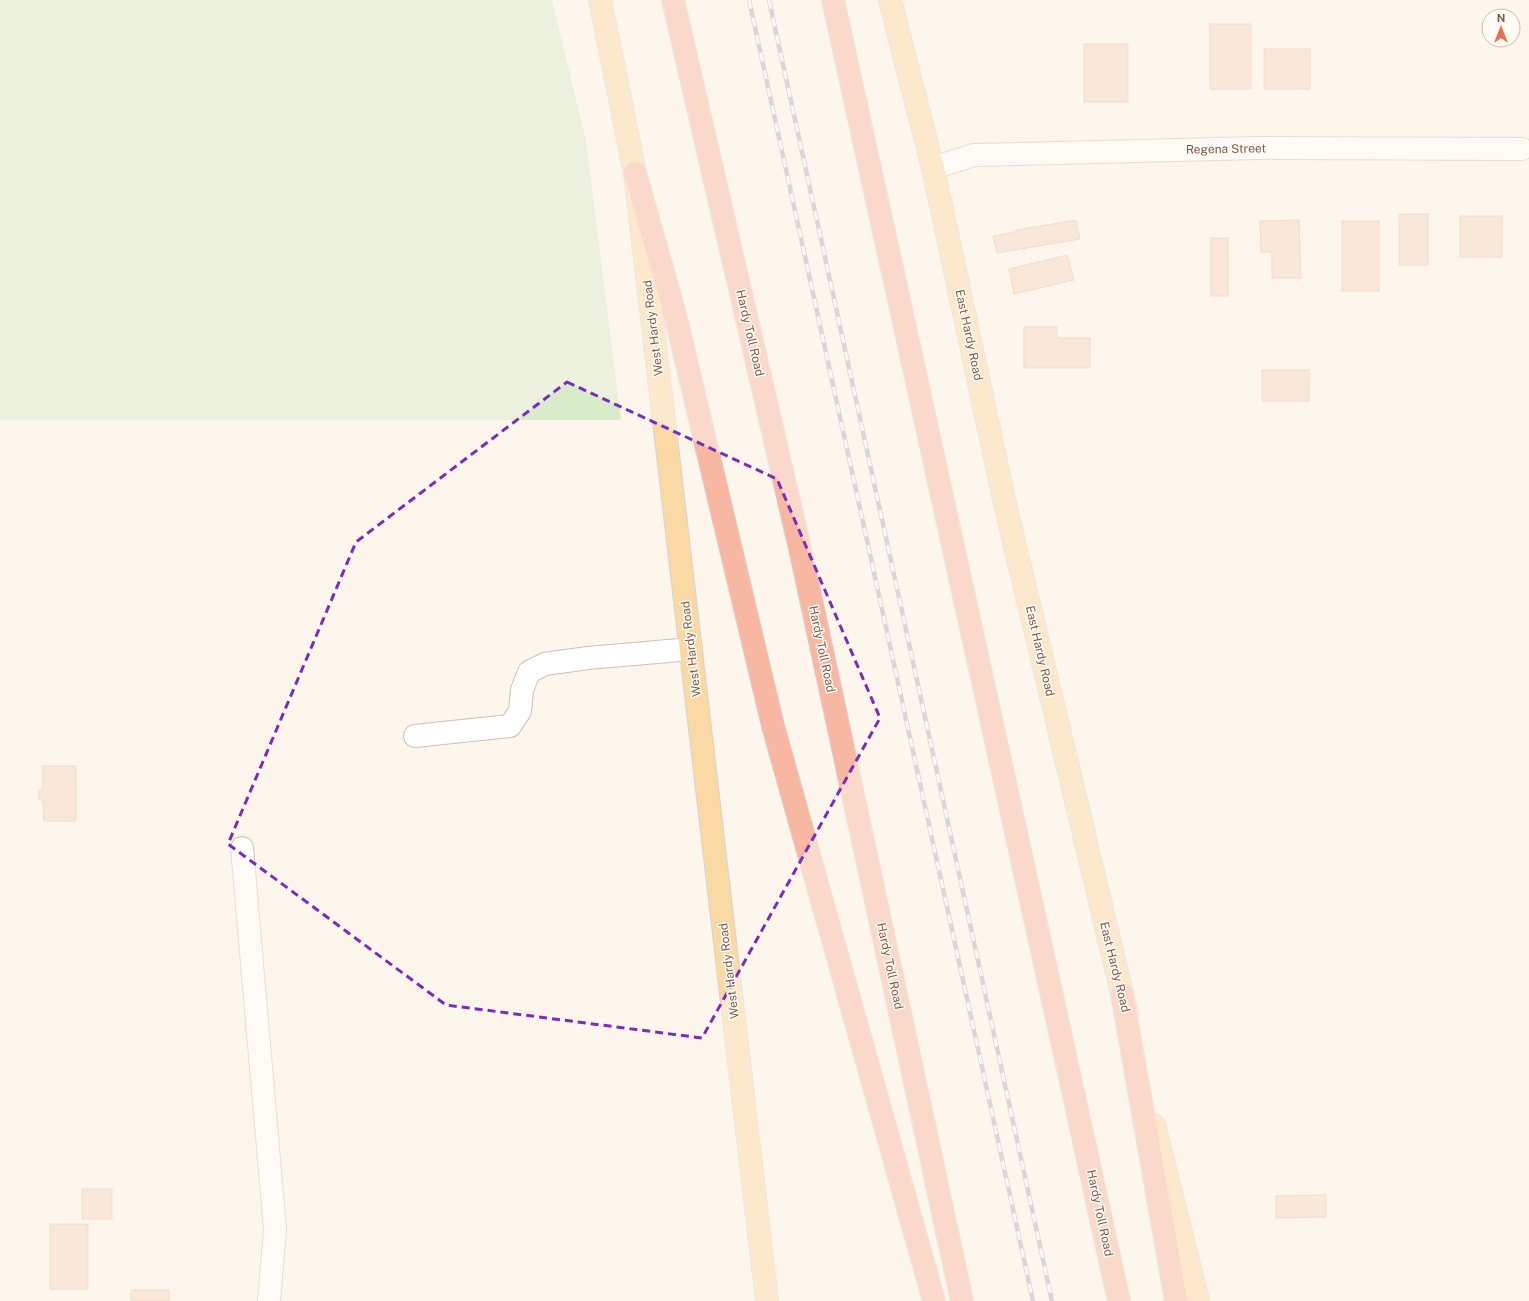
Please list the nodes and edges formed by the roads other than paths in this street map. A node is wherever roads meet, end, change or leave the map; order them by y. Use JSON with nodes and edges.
{"nodes":[{"id":1,"x":600,"y":0,"type":"edge"},
{"id":2,"x":673,"y":0,"type":"edge"},
{"id":3,"x":833,"y":0,"type":"edge"},
{"id":4,"x":890,"y":0,"type":"edge"},
{"id":5,"x":1522,"y":149,"type":"dead end"},
{"id":6,"x":933,"y":168,"type":"junction"},
{"id":7,"x":635,"y":174,"type":"junction"},
{"id":8,"x":691,"y":649,"type":"junction"},
{"id":9,"x":414,"y":736,"type":"dead end"},
{"id":10,"x":242,"y":848,"type":"dead end"},
{"id":11,"x":1122,"y":994,"type":"junction"},
{"id":12,"x":269,"y":1301,"type":"edge"},
{"id":13,"x":767,"y":1301,"type":"edge"},
{"id":14,"x":934,"y":1301,"type":"edge"},
{"id":15,"x":962,"y":1301,"type":"edge"},
{"id":16,"x":1119,"y":1301,"type":"edge"},
{"id":17,"x":1176,"y":1301,"type":"edge"},
{"id":18,"x":1198,"y":1301,"type":"edge"}],
"edges":[{"from":1,"to":7,"type":"main road","name":"West Hardy Road"},
{"from":2,"to":15,"type":"highway","name":"Hardy Toll Road"},
{"from":3,"to":16,"type":"highway","name":"Hardy Toll Road"},
{"from":4,"to":6,"type":"main road","name":"East Hardy Road"},
{"from":5,"to":6,"type":"street","name":"Regena Street"},
{"from":6,"to":11,"type":"main road","name":"East Hardy Road"},
{"from":7,"to":8,"type":"main road","name":"West Hardy Road"},
{"from":7,"to":14,"type":"highway"},
{"from":8,"to":9,"type":"street"},
{"from":8,"to":13,"type":"main road","name":"West Hardy Road"},
{"from":10,"to":12,"type":"street"},
{"from":11,"to":17,"type":"highway"},
{"from":11,"to":18,"type":"main road","name":"East Hardy Road"}]}
